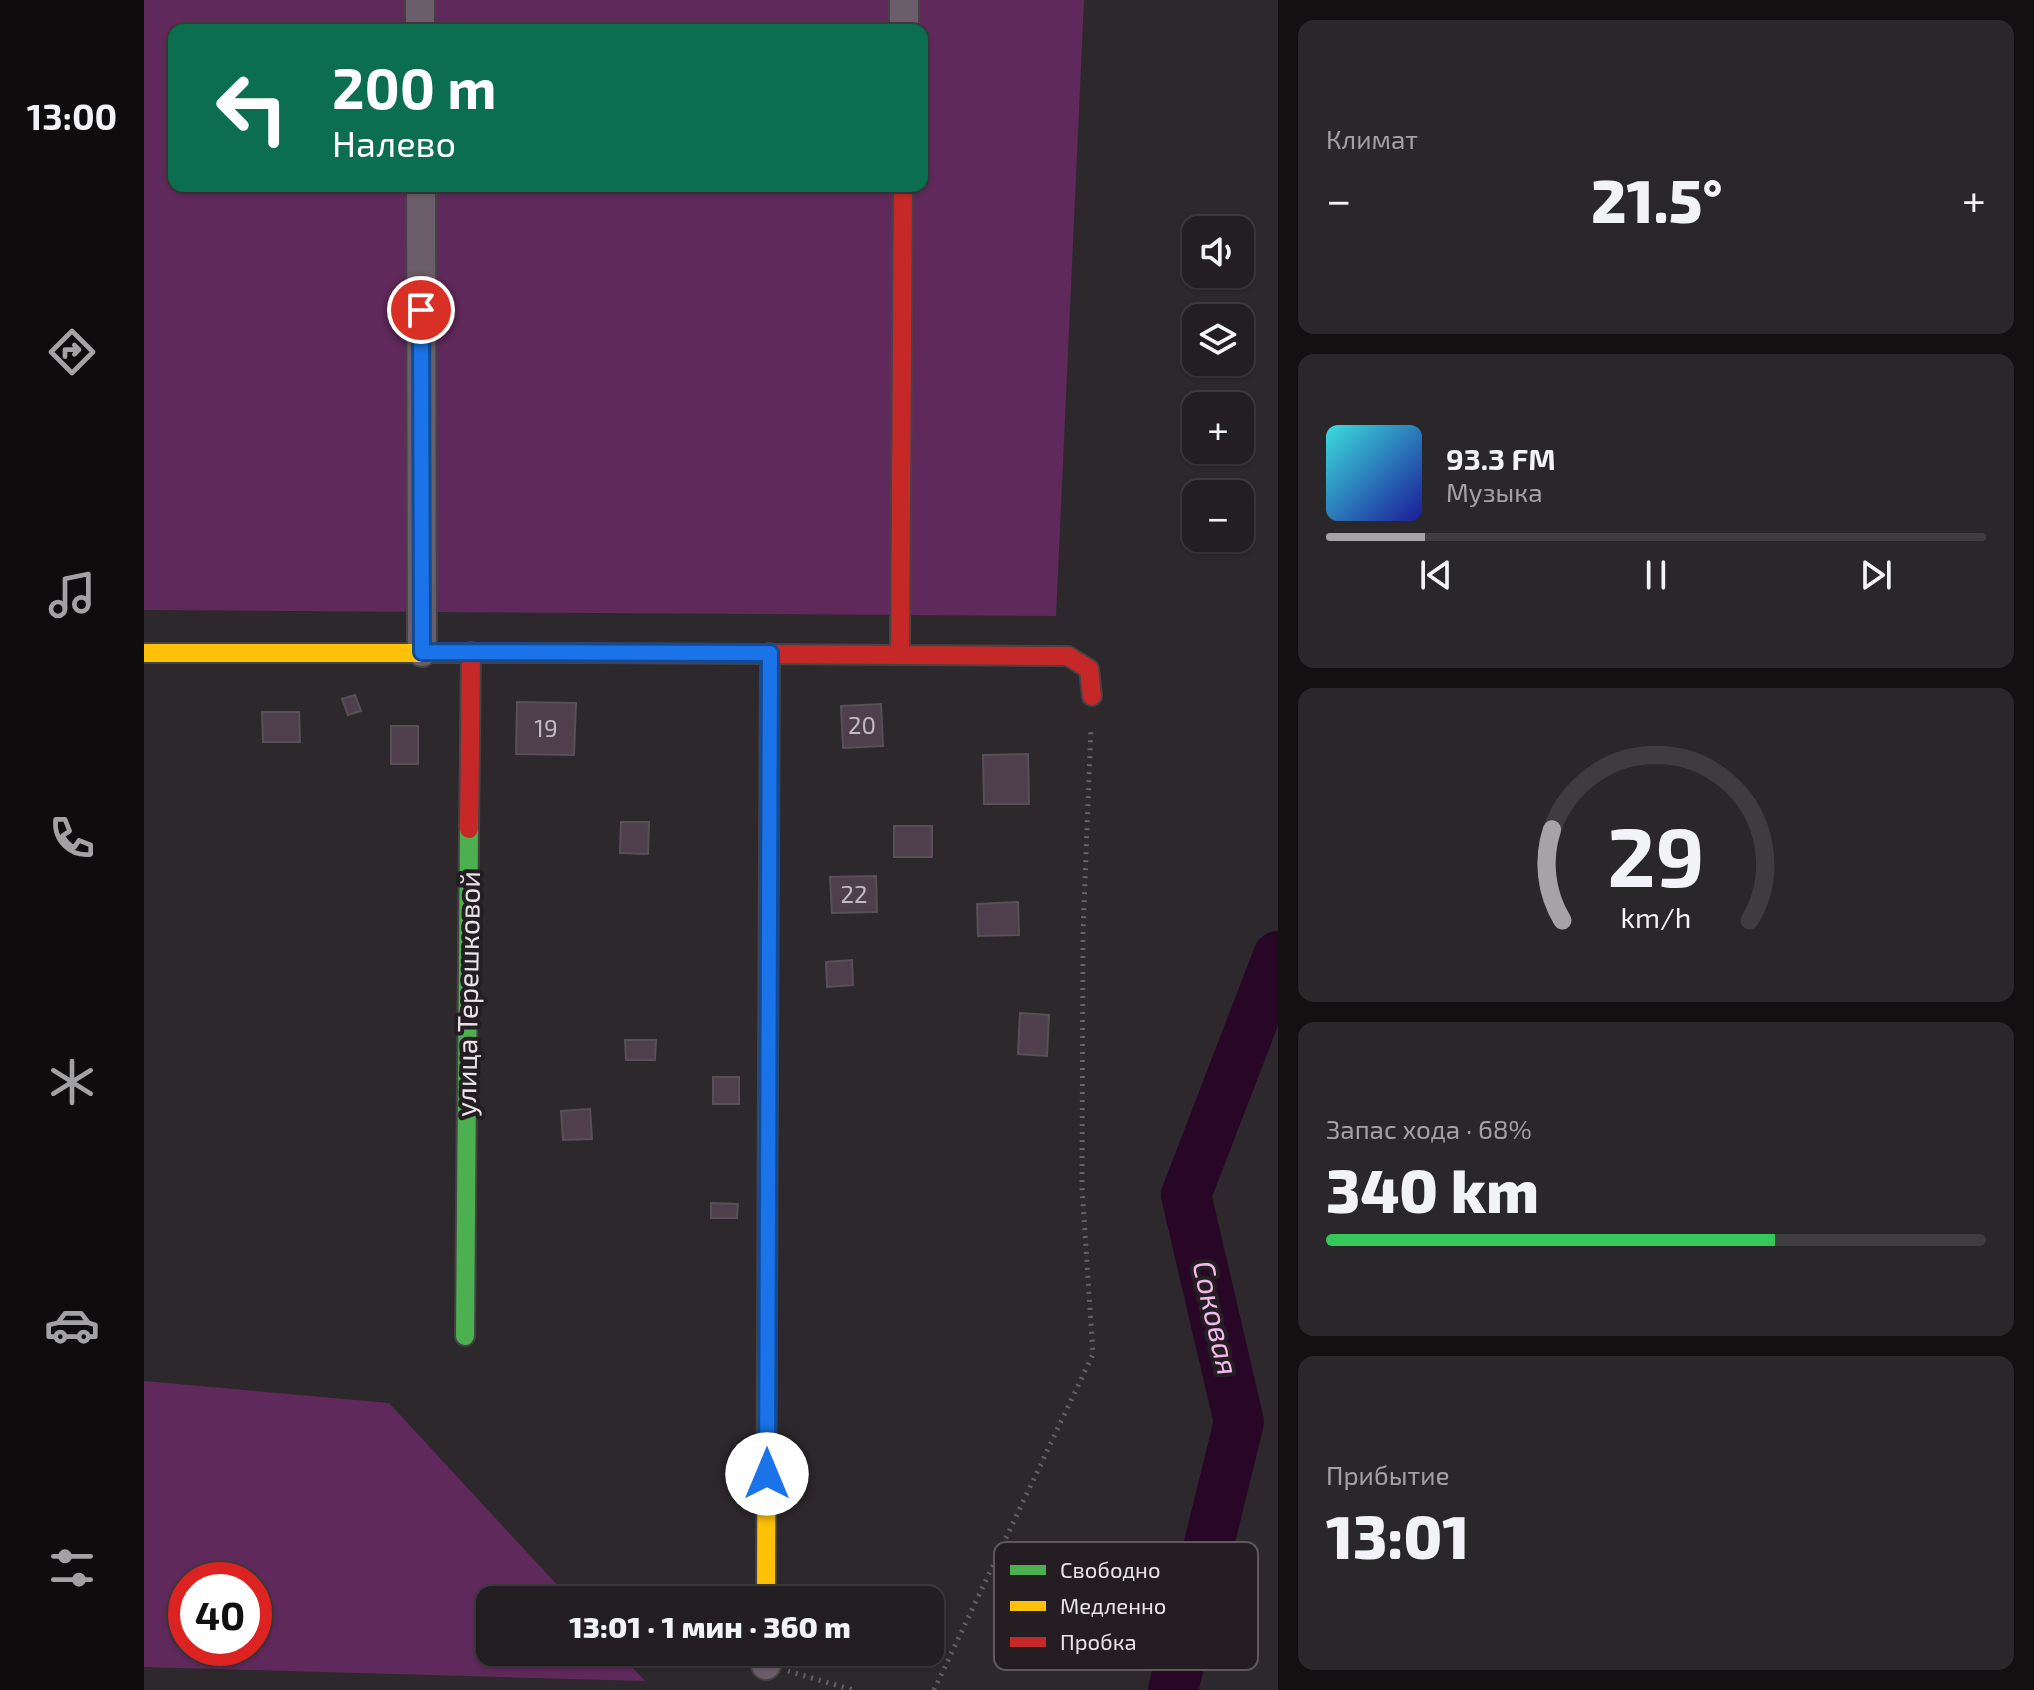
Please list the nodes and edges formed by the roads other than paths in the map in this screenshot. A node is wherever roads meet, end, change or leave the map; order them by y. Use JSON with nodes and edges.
{"nodes":[{"id":1,"x":420,"y":0,"type":"edge"},
{"id":2,"x":904,"y":0,"type":"edge"},
{"id":3,"x":420,"y":24,"type":"edge"},
{"id":4,"x":904,"y":24,"type":"edge"},
{"id":5,"x":421,"y":192,"type":"edge"},
{"id":6,"x":903,"y":192,"type":"edge"},
{"id":7,"x":422,"y":652,"type":"junction"},
{"id":8,"x":471,"y":652,"type":"junction"},
{"id":9,"x":144,"y":653,"type":"edge"},
{"id":10,"x":770,"y":653,"type":"junction"},
{"id":11,"x":900,"y":653,"type":"junction"},
{"id":12,"x":1092,"y":696,"type":"road end"},
{"id":13,"x":465,"y":1336,"type":"dead end"},
{"id":14,"x":766,"y":1586,"type":"edge"}],
"edges":[{"from":1,"to":3,"type":"street"},
{"from":2,"to":4,"type":"street"},
{"from":5,"to":7,"type":"street"},
{"from":6,"to":11,"type":"street"},
{"from":7,"to":8,"type":"street"},
{"from":7,"to":9,"type":"street"},
{"from":8,"to":10,"type":"street"},
{"from":8,"to":13,"type":"street","name":"улица Терешковой"},
{"from":10,"to":11,"type":"street"},
{"from":10,"to":14,"type":"street"},
{"from":11,"to":12,"type":"street"}]}
